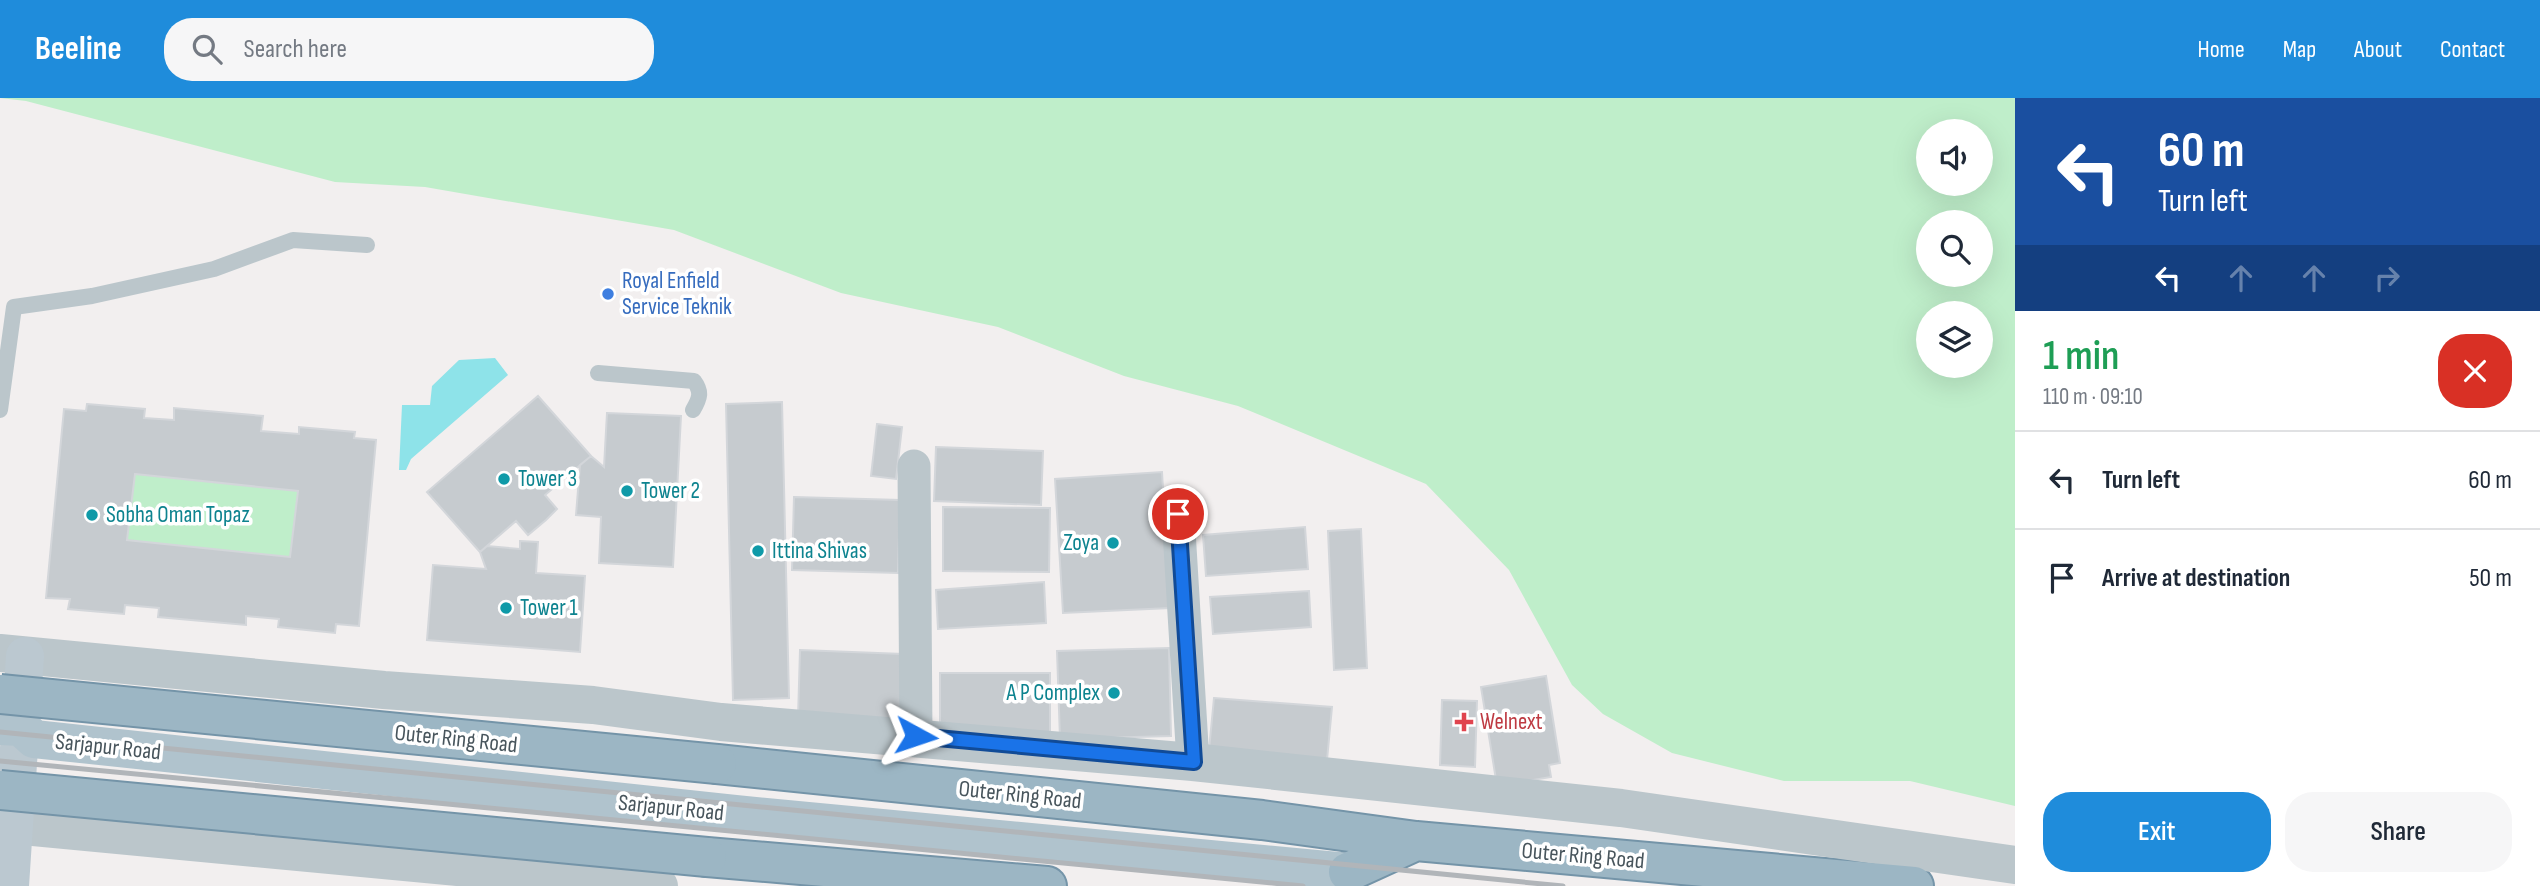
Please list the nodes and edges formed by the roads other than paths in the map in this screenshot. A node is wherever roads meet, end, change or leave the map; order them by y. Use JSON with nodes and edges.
{"nodes":[{"id":1,"x":367,"y":245,"type":"dead end"},
{"id":2,"x":598,"y":373,"type":"dead end"},
{"id":3,"x":0,"y":410,"type":"edge"},
{"id":4,"x":692,"y":410,"type":"dead end"},
{"id":5,"x":914,"y":466,"type":"dead end"},
{"id":6,"x":1178,"y":514,"type":"dead end"},
{"id":7,"x":13,"y":654,"type":"edge"},
{"id":8,"x":0,"y":694,"type":"edge"},
{"id":9,"x":916,"y":736,"type":"junction"},
{"id":10,"x":15,"y":738,"type":"edge"},
{"id":11,"x":1194,"y":762,"type":"junction"},
{"id":12,"x":0,"y":790,"type":"edge"},
{"id":13,"x":8,"y":825,"type":"edge"},
{"id":14,"x":1416,"y":841,"type":"junction"},
{"id":15,"x":2015,"y":865,"type":"edge"},
{"id":16,"x":1348,"y":872,"type":"joint"},
{"id":17,"x":10,"y":886,"type":"edge"},
{"id":18,"x":659,"y":886,"type":"edge"},
{"id":19,"x":1047,"y":886,"type":"edge"},
{"id":20,"x":1914,"y":886,"type":"edge"}],
"edges":[{"from":1,"to":3,"type":"lane"},
{"from":2,"to":4,"type":"lane"},
{"from":5,"to":9,"type":"street"},
{"from":6,"to":11,"type":"street"},
{"from":7,"to":9,"type":"street"},
{"from":7,"to":10,"type":"main road"},
{"from":8,"to":14,"type":"highway","name":"Outer Ring Road","bridge":true},
{"from":9,"to":11,"type":"street"},
{"from":10,"to":13,"type":"main road"},
{"from":10,"to":16,"type":"main road","name":"Sarjapur Road"},
{"from":11,"to":15,"type":"street"},
{"from":12,"to":19,"type":"highway","bridge":true},
{"from":13,"to":17,"type":"main road"},
{"from":13,"to":18,"type":"street"},
{"from":14,"to":16,"type":"highway"},
{"from":14,"to":20,"type":"highway","name":"Outer Ring Road"}]}
